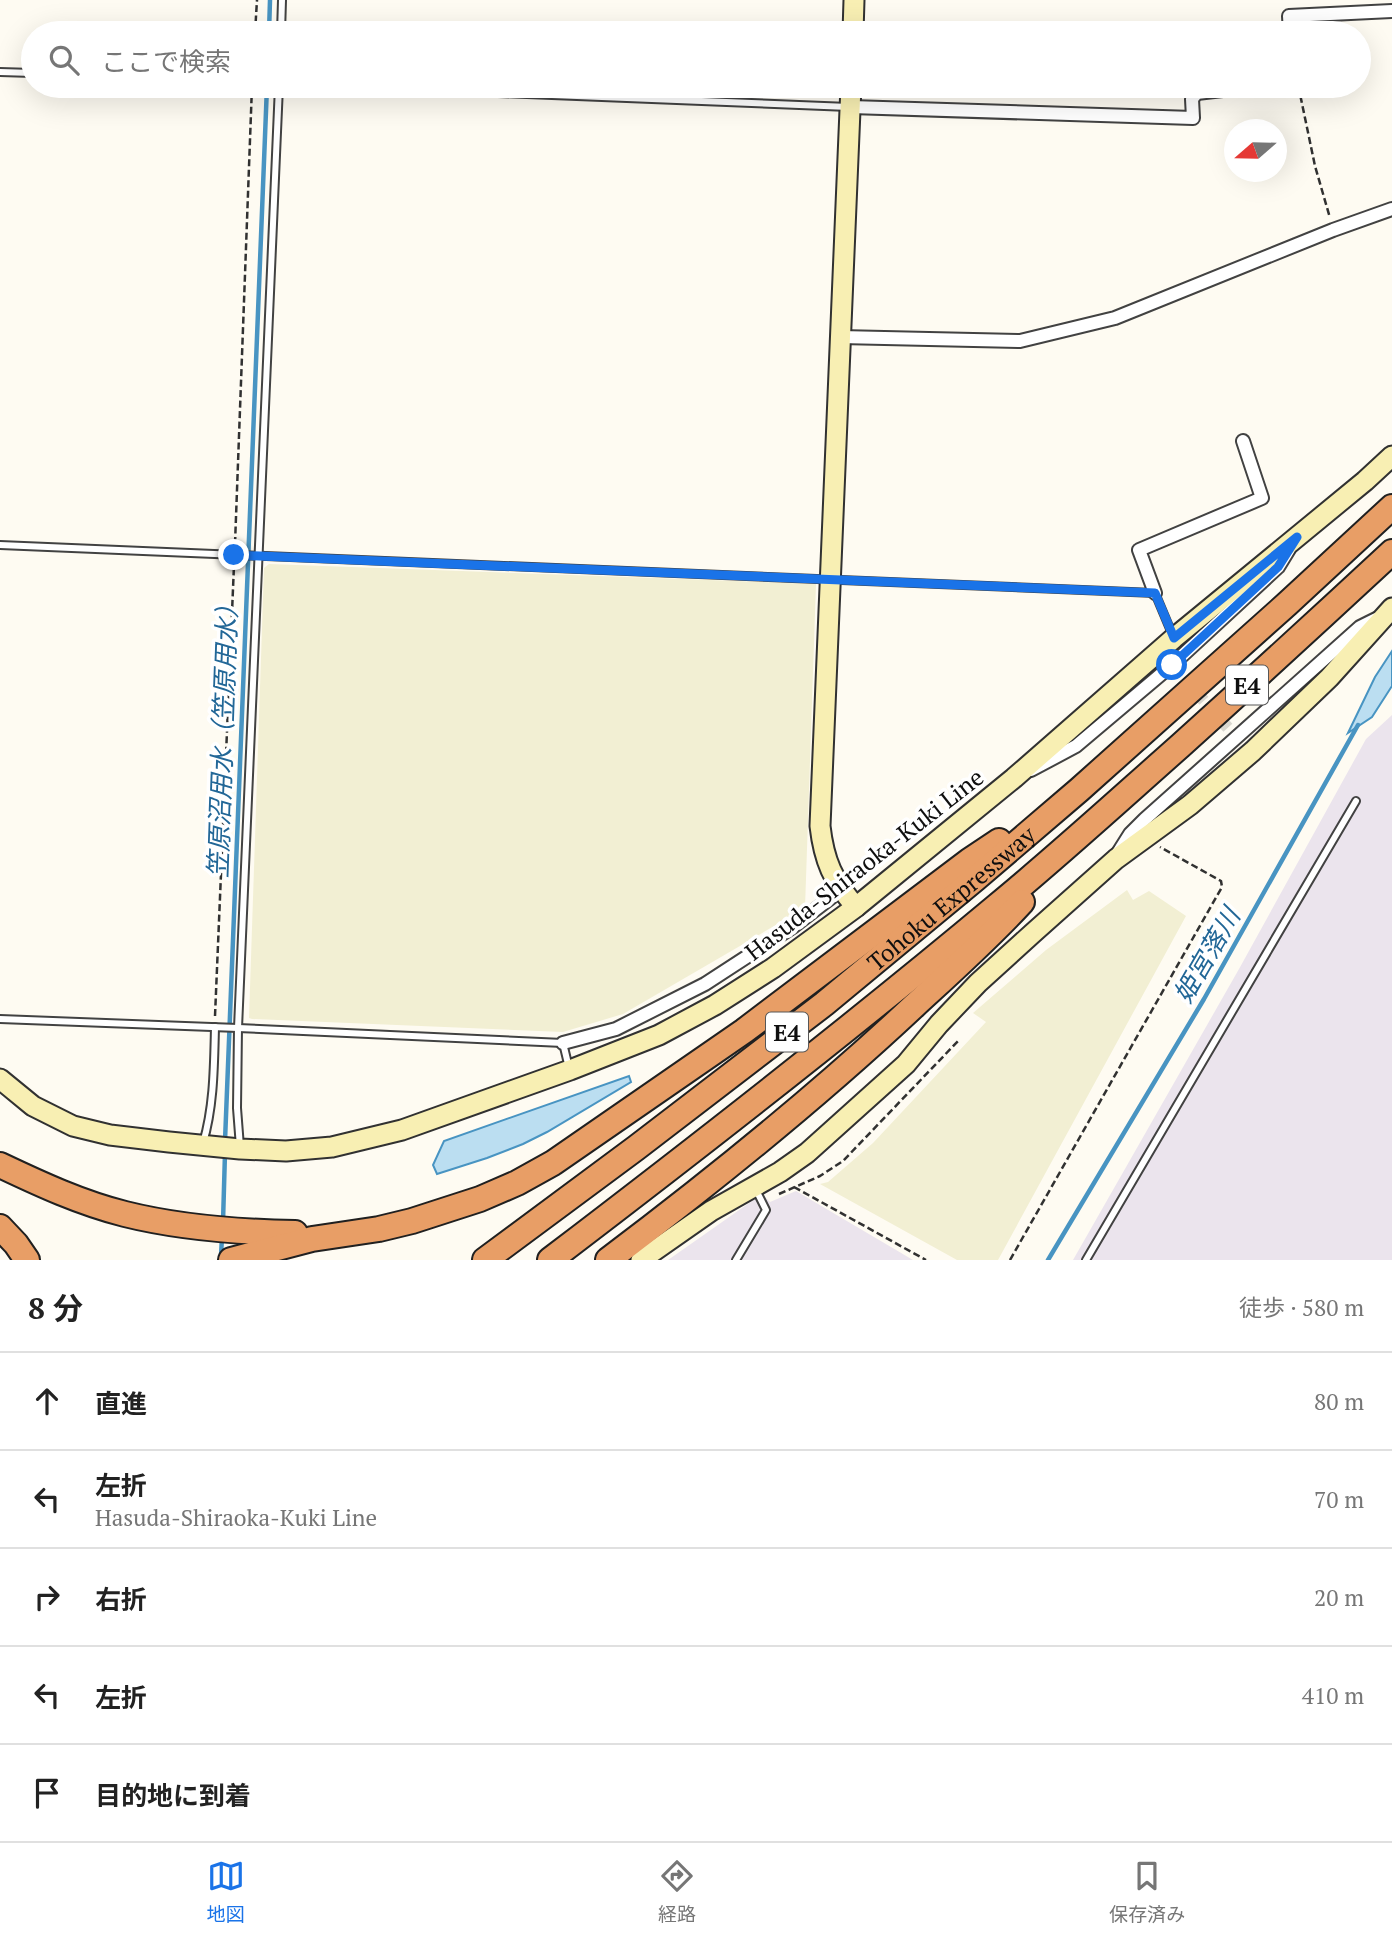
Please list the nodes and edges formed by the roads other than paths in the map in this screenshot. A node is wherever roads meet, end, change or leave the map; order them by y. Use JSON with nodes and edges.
{"nodes":[{"id":1,"x":282,"y":0,"type":"edge"},
{"id":2,"x":855,"y":0,"type":"edge"},
{"id":3,"x":1392,"y":11,"type":"edge"},
{"id":4,"x":281,"y":21,"type":"edge"},
{"id":5,"x":854,"y":21,"type":"edge"},
{"id":6,"x":1289,"y":21,"type":"edge"},
{"id":7,"x":0,"y":72,"type":"edge"},
{"id":8,"x":21,"y":73,"type":"edge"},
{"id":9,"x":278,"y":98,"type":"edge"},
{"id":10,"x":626,"y":98,"type":"edge"},
{"id":11,"x":851,"y":98,"type":"edge"},
{"id":12,"x":1193,"y":98,"type":"edge"},
{"id":13,"x":851,"y":107,"type":"junction"},
{"id":14,"x":1392,"y":209,"type":"edge"},
{"id":15,"x":840,"y":337,"type":"junction"},
{"id":16,"x":1243,"y":442,"type":"dead end"},
{"id":17,"x":1392,"y":456,"type":"edge"},
{"id":18,"x":1392,"y":507,"type":"edge"},
{"id":19,"x":1297,"y":537,"type":"junction"},
{"id":20,"x":0,"y":545,"type":"edge"},
{"id":21,"x":1392,"y":552,"type":"edge"},
{"id":22,"x":258,"y":555,"type":"junction"},
{"id":23,"x":831,"y":579,"type":"junction"},
{"id":24,"x":1155,"y":593,"type":"junction"},
{"id":25,"x":1390,"y":611,"type":"edge"},
{"id":26,"x":1174,"y":638,"type":"junction"},
{"id":27,"x":1014,"y":778,"type":"junction"},
{"id":28,"x":1079,"y":790,"type":"junction"},
{"id":29,"x":1356,"y":801,"type":"dead end"},
{"id":30,"x":1101,"y":816,"type":"junction"},
{"id":31,"x":1116,"y":859,"type":"junction"},
{"id":32,"x":841,"y":890,"type":"junction"},
{"id":33,"x":856,"y":907,"type":"junction"},
{"id":34,"x":0,"y":1019,"type":"edge"},
{"id":35,"x":215,"y":1027,"type":"junction"},
{"id":36,"x":238,"y":1028,"type":"junction"},
{"id":37,"x":563,"y":1043,"type":"junction"},
{"id":38,"x":570,"y":1070,"type":"junction"},
{"id":39,"x":0,"y":1079,"type":"edge"},
{"id":40,"x":203,"y":1145,"type":"junction"},
{"id":41,"x":240,"y":1149,"type":"junction"},
{"id":42,"x":0,"y":1165,"type":"edge"},
{"id":43,"x":762,"y":1192,"type":"junction"},
{"id":44,"x":0,"y":1227,"type":"edge"},
{"id":45,"x":244,"y":1249,"type":"edge"},
{"id":46,"x":27,"y":1260,"type":"edge"},
{"id":47,"x":485,"y":1260,"type":"edge"},
{"id":48,"x":550,"y":1260,"type":"edge"},
{"id":49,"x":608,"y":1260,"type":"edge"},
{"id":50,"x":641,"y":1260,"type":"edge"},
{"id":51,"x":736,"y":1260,"type":"edge"},
{"id":52,"x":1086,"y":1260,"type":"edge"}],
"edges":[{"from":1,"to":4,"type":"lane"},
{"from":2,"to":5,"type":"street"},
{"from":3,"to":6,"type":"street"},
{"from":7,"to":8,"type":"lane"},
{"from":9,"to":22,"type":"lane"},
{"from":10,"to":13,"type":"lane"},
{"from":11,"to":13,"type":"street"},
{"from":12,"to":13,"type":"street"},
{"from":13,"to":15,"type":"street"},
{"from":14,"to":15,"type":"street"},
{"from":15,"to":23,"type":"street"},
{"from":16,"to":24,"type":"street"},
{"from":17,"to":19,"type":"street","name":"Hasuda-Shiraoka-Kuki Line"},
{"from":18,"to":28,"type":"highway","name":"Tohoku Expressway","number":"E4"},
{"from":19,"to":26,"type":"street","name":"Hasuda-Shiraoka-Kuki Line"},
{"from":19,"to":27,"type":"street"},
{"from":20,"to":22,"type":"lane"},
{"from":21,"to":30,"type":"highway","name":"Tohoku Expressway","number":"E4"},
{"from":22,"to":23,"type":"lane"},
{"from":22,"to":36,"type":"lane"},
{"from":23,"to":24,"type":"lane"},
{"from":23,"to":32,"type":"street"},
{"from":24,"to":26,"type":"lane"},
{"from":25,"to":31,"type":"street"},
{"from":25,"to":31,"type":"street"},
{"from":26,"to":27,"type":"street","name":"Hasuda-Shiraoka-Kuki Line"},
{"from":27,"to":33,"type":"street","name":"Hasuda-Shiraoka-Kuki Line"},
{"from":28,"to":45,"type":"highway"},
{"from":28,"to":47,"type":"highway","name":"Tohoku Expressway","number":"E4"},
{"from":29,"to":52,"type":"lane"},
{"from":30,"to":48,"type":"highway","name":"Tohoku Expressway","number":"E4"},
{"from":30,"to":49,"type":"highway"},
{"from":31,"to":43,"type":"street"},
{"from":32,"to":33,"type":"street"},
{"from":32,"to":37,"type":"street"},
{"from":33,"to":38,"type":"street","name":"Hasuda-Shiraoka-Kuki Line"},
{"from":34,"to":35,"type":"lane"},
{"from":35,"to":36,"type":"lane"},
{"from":35,"to":40,"type":"lane"},
{"from":36,"to":37,"type":"lane"},
{"from":36,"to":41,"type":"lane"},
{"from":37,"to":38,"type":"lane"},
{"from":38,"to":41,"type":"street","name":"Hasuda-Shiraoka-Kuki Line"},
{"from":39,"to":40,"type":"street","name":"Hasuda-Shiraoka-Kuki Line"},
{"from":40,"to":41,"type":"street","name":"Hasuda-Shiraoka-Kuki Line"},
{"from":42,"to":45,"type":"highway"},
{"from":43,"to":50,"type":"street"},
{"from":43,"to":51,"type":"lane"},
{"from":44,"to":46,"type":"highway"}]}
